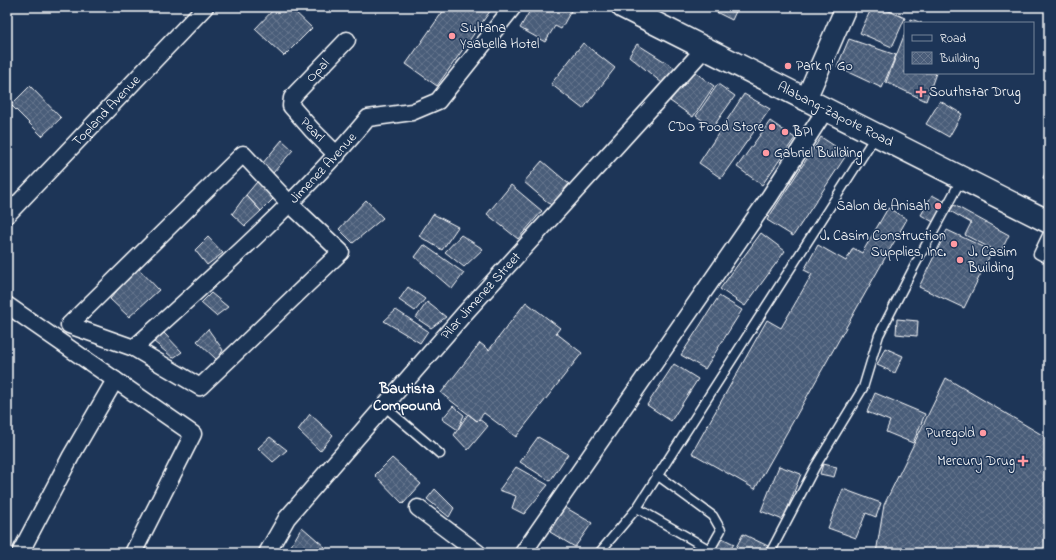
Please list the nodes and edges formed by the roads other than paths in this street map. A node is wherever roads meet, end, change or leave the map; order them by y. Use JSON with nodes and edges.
{"nodes":[{"id":1,"x":205,"y":7,"type":"edge"},
{"id":2,"x":513,"y":7,"type":"edge"},
{"id":3,"x":623,"y":7,"type":"edge"},
{"id":4,"x":846,"y":7,"type":"edge"},
{"id":5,"x":347,"y":40,"type":"dead end"},
{"id":6,"x":705,"y":48,"type":"junction"},
{"id":7,"x":806,"y":99,"type":"junction"},
{"id":8,"x":291,"y":103,"type":"joint"},
{"id":9,"x":826,"y":109,"type":"junction"},
{"id":10,"x":876,"y":135,"type":"junction"},
{"id":11,"x":337,"y":155,"type":"junction"},
{"id":12,"x":962,"y":178,"type":"junction"},
{"id":13,"x":290,"y":204,"type":"junction"},
{"id":14,"x":7,"y":215,"type":"edge"},
{"id":15,"x":1049,"y":222,"type":"edge"},
{"id":16,"x":1049,"y":231,"type":"edge"},
{"id":17,"x":1049,"y":260,"type":"edge"},
{"id":18,"x":7,"y":305,"type":"edge"},
{"id":19,"x":134,"y":348,"type":"junction"},
{"id":20,"x":115,"y":380,"type":"junction"},
{"id":21,"x":384,"y":406,"type":"junction"},
{"id":22,"x":440,"y":454,"type":"dead end"},
{"id":23,"x":657,"y":475,"type":"junction"},
{"id":24,"x":418,"y":508,"type":"dead end"},
{"id":25,"x":637,"y":508,"type":"junction"},
{"id":26,"x":709,"y":551,"type":"edge"},
{"id":27,"x":20,"y":553,"type":"edge"},
{"id":28,"x":133,"y":553,"type":"edge"},
{"id":29,"x":267,"y":553,"type":"edge"},
{"id":30,"x":478,"y":553,"type":"edge"},
{"id":31,"x":523,"y":553,"type":"edge"},
{"id":32,"x":600,"y":553,"type":"edge"},
{"id":33,"x":770,"y":553,"type":"edge"}],
"edges":[{"from":1,"to":14,"type":"street","name":"Topland Avenue"},
{"from":2,"to":11,"type":"street","name":"Jimenez Avenue"},
{"from":3,"to":6,"type":"highway","name":"Alabang-Zapote Road"},
{"from":4,"to":7,"type":"street"},
{"from":5,"to":8,"type":"street","name":"Opal"},
{"from":6,"to":7,"type":"highway","name":"Alabang-Zapote Road"},
{"from":6,"to":21,"type":"street","name":"Pilar Jimenez Street"},
{"from":7,"to":9,"type":"highway","name":"Alabang-Zapote Road"},
{"from":8,"to":11,"type":"street","name":"Pearl"},
{"from":9,"to":10,"type":"highway","name":"Alabang-Zapote Road"},
{"from":9,"to":31,"type":"street"},
{"from":10,"to":12,"type":"highway","name":"Alabang-Zapote Road"},
{"from":10,"to":23,"type":"lane"},
{"from":11,"to":13,"type":"street","name":"Jimenez Avenue"},
{"from":12,"to":15,"type":"highway","name":"Alabang-Zapote Road"},
{"from":12,"to":33,"type":"lane"},
{"from":13,"to":19,"type":"street","name":"Jimenez Avenue"},
{"from":13,"to":19,"type":"street"},
{"from":13,"to":19,"type":"street"},
{"from":16,"to":17,"type":"lane"},
{"from":18,"to":20,"type":"street"},
{"from":20,"to":27,"type":"street"},
{"from":20,"to":28,"type":"street"},
{"from":21,"to":22,"type":"lane"},
{"from":21,"to":29,"type":"street","name":"Pilar Jimenez Street"},
{"from":23,"to":25,"type":"lane"},
{"from":23,"to":26,"type":"lane"},
{"from":24,"to":30,"type":"street"},
{"from":25,"to":26,"type":"lane"},
{"from":25,"to":32,"type":"lane"}]}
